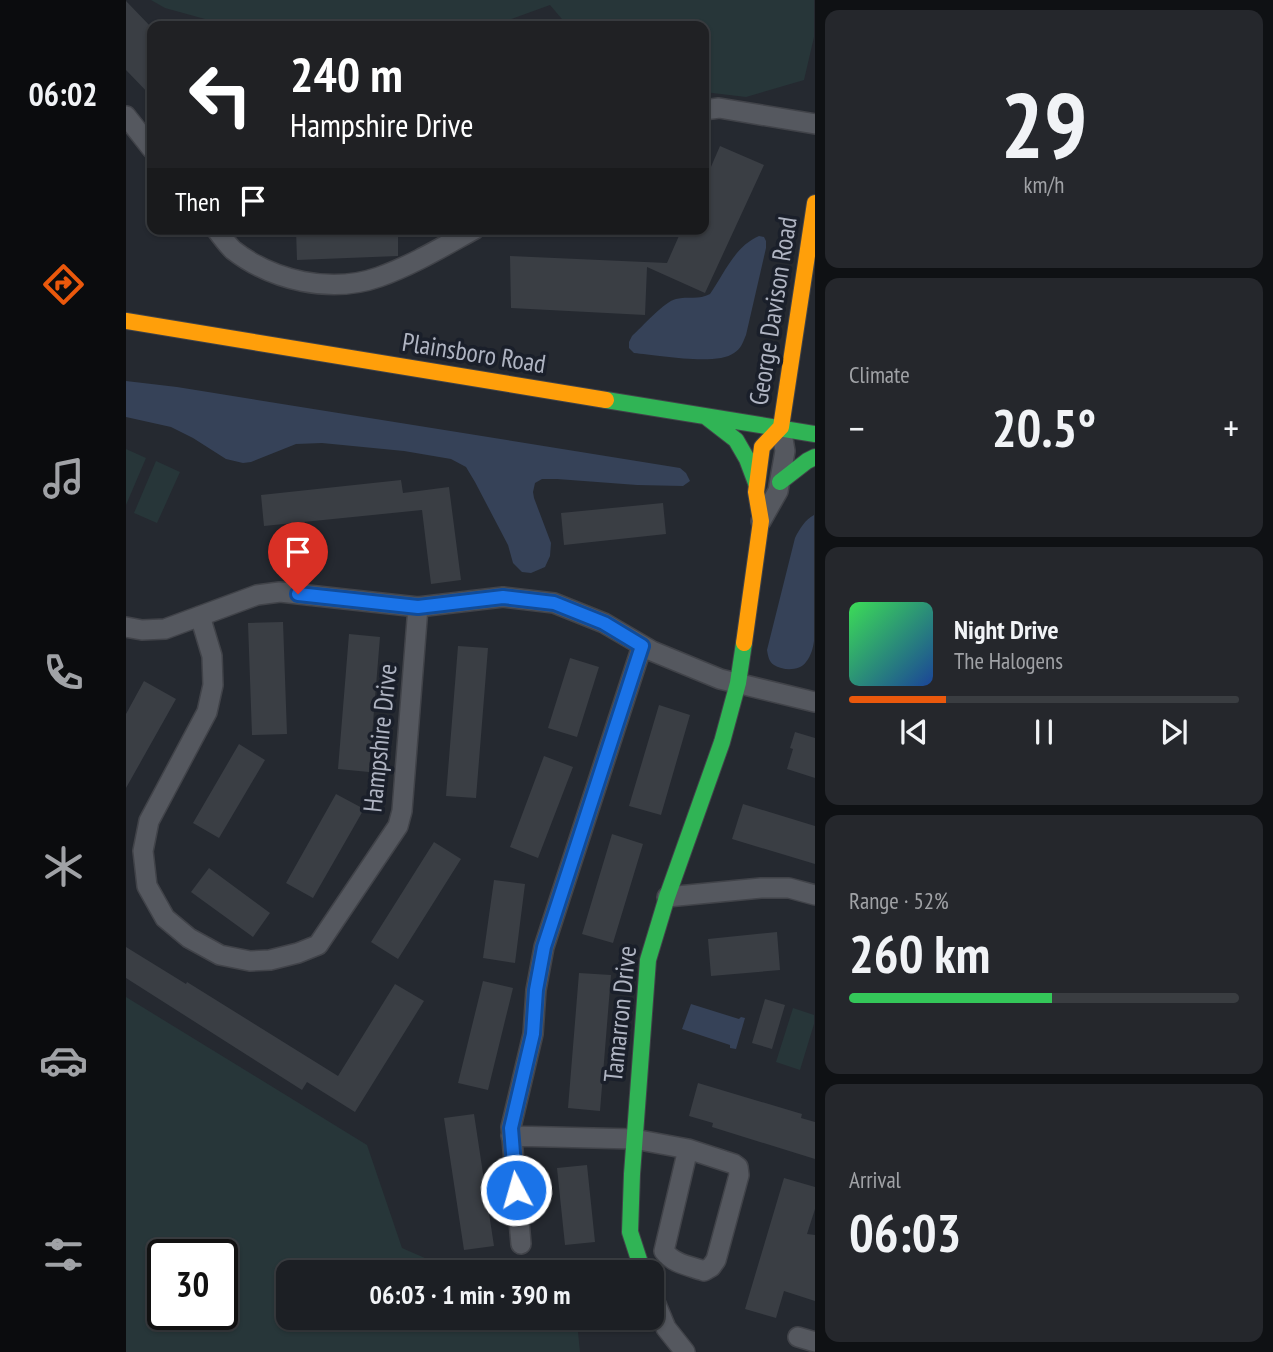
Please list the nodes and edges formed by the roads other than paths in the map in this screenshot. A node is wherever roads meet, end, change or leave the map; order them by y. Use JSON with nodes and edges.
{"nodes":[{"id":1,"x":709,"y":109,"type":"edge"},
{"id":2,"x":126,"y":116,"type":"edge"},
{"id":3,"x":814,"y":124,"type":"edge"},
{"id":4,"x":147,"y":143,"type":"edge"},
{"id":5,"x":814,"y":203,"type":"edge"},
{"id":6,"x":221,"y":235,"type":"edge"},
{"id":7,"x":464,"y":235,"type":"edge"},
{"id":8,"x":126,"y":321,"type":"edge"},
{"id":9,"x":704,"y":415,"type":"junction"},
{"id":10,"x":781,"y":427,"type":"junction"},
{"id":11,"x":814,"y":433,"type":"edge"},
{"id":12,"x":814,"y":457,"type":"edge"},
{"id":13,"x":779,"y":482,"type":"junction"},
{"id":14,"x":757,"y":485,"type":"junction"},
{"id":15,"x":761,"y":521,"type":"junction"},
{"id":16,"x":418,"y":607,"type":"junction"},
{"id":17,"x":200,"y":616,"type":"junction"},
{"id":18,"x":126,"y":626,"type":"edge"},
{"id":19,"x":642,"y":646,"type":"junction"},
{"id":20,"x":738,"y":684,"type":"junction"},
{"id":21,"x":814,"y":702,"type":"edge"},
{"id":22,"x":814,"y":895,"type":"edge"},
{"id":23,"x":667,"y":897,"type":"junction"},
{"id":24,"x":511,"y":1136,"type":"junction"},
{"id":25,"x":634,"y":1139,"type":"junction"},
{"id":26,"x":688,"y":1149,"type":"junction"},
{"id":27,"x":522,"y":1244,"type":"dead end"},
{"id":28,"x":639,"y":1260,"type":"edge"},
{"id":29,"x":664,"y":1323,"type":"edge"},
{"id":30,"x":685,"y":1352,"type":"edge"}],
"edges":[{"from":1,"to":3,"type":"street"},
{"from":2,"to":4,"type":"street"},
{"from":5,"to":10,"type":"street","name":"George Davison Road"},
{"from":6,"to":7,"type":"street"},
{"from":8,"to":9,"type":"street","name":"Plainsboro Road"},
{"from":9,"to":10,"type":"street","name":"Plainsboro Road"},
{"from":9,"to":14,"type":"street"},
{"from":10,"to":11,"type":"street","name":"Plainsboro Road"},
{"from":10,"to":13,"type":"street","name":"Tamarron Drive"},
{"from":10,"to":14,"type":"street","name":"Tamarron Drive"},
{"from":12,"to":13,"type":"street"},
{"from":13,"to":15,"type":"street","name":"Tamarron Drive"},
{"from":14,"to":15,"type":"street","name":"Tamarron Drive"},
{"from":15,"to":20,"type":"street","name":"Tamarron Drive"},
{"from":16,"to":17,"type":"street"},
{"from":16,"to":17,"type":"street","name":"Hampshire Drive"},
{"from":16,"to":19,"type":"street"},
{"from":17,"to":18,"type":"street"},
{"from":19,"to":20,"type":"street"},
{"from":19,"to":24,"type":"street"},
{"from":20,"to":21,"type":"street"},
{"from":20,"to":23,"type":"street","name":"Tamarron Drive"},
{"from":22,"to":23,"type":"street"},
{"from":23,"to":25,"type":"street","name":"Tamarron Drive"},
{"from":24,"to":25,"type":"street"},
{"from":24,"to":27,"type":"street"},
{"from":25,"to":26,"type":"street"},
{"from":25,"to":28,"type":"street","name":"Tamarron Drive"},
{"from":26,"to":26,"type":"street"},
{"from":29,"to":30,"type":"street"}]}
